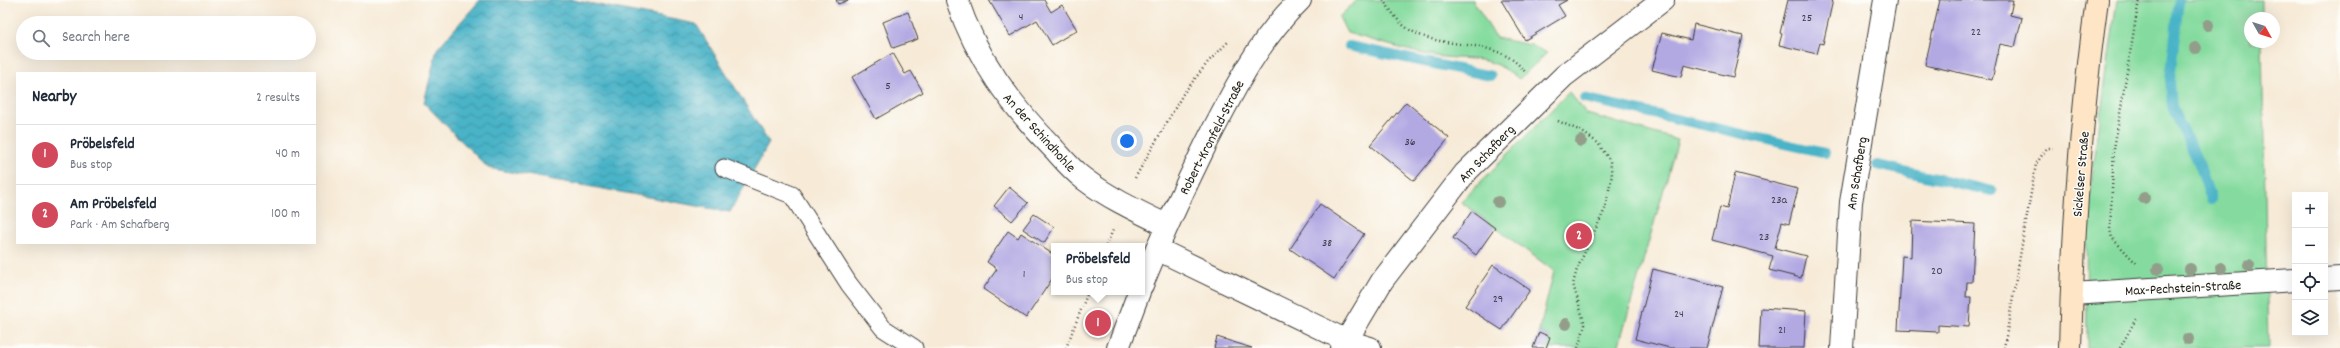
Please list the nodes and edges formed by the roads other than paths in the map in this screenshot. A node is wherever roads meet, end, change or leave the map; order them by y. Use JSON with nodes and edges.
{"nodes":[{"id":1,"x":957,"y":0,"type":"edge"},
{"id":2,"x":1300,"y":0,"type":"edge"},
{"id":3,"x":1663,"y":0,"type":"edge"},
{"id":4,"x":1885,"y":0,"type":"edge"},
{"id":5,"x":2097,"y":0,"type":"edge"},
{"id":6,"x":724,"y":168,"type":"dead end"},
{"id":7,"x":1166,"y":225,"type":"junction"},
{"id":8,"x":1157,"y":249,"type":"junction"},
{"id":9,"x":1145,"y":278,"type":"edge"},
{"id":10,"x":2340,"y":278,"type":"edge"},
{"id":11,"x":2328,"y":279,"type":"edge"},
{"id":12,"x":2292,"y":280,"type":"edge"},
{"id":13,"x":2072,"y":294,"type":"junction"},
{"id":14,"x":1138,"y":295,"type":"edge"},
{"id":15,"x":1344,"y":344,"type":"edge"},
{"id":16,"x":914,"y":348,"type":"edge"},
{"id":17,"x":1118,"y":348,"type":"edge"},
{"id":18,"x":1370,"y":348,"type":"edge"},
{"id":19,"x":1842,"y":348,"type":"edge"},
{"id":20,"x":2070,"y":348,"type":"edge"}],
"edges":[{"from":1,"to":7,"type":"street","name":"An der Schindhohle"},
{"from":2,"to":7,"type":"street","name":"Robert-Kronfeld-Straße"},
{"from":3,"to":15,"type":"street","name":"Am Schafberg"},
{"from":4,"to":19,"type":"street","name":"Am Schafberg"},
{"from":5,"to":13,"type":"main road","name":"Sickelser Straße"},
{"from":6,"to":16,"type":"lane"},
{"from":7,"to":8,"type":"street","name":"Robert-Kronfeld-Straße"},
{"from":8,"to":9,"type":"street","name":"Robert-Kronfeld-Straße"},
{"from":8,"to":15,"type":"street"},
{"from":10,"to":11,"type":"street"},
{"from":12,"to":13,"type":"street","name":"Max-Pechstein-Straße"},
{"from":13,"to":20,"type":"main road","name":"Sickelser Straße"},
{"from":14,"to":17,"type":"street"},
{"from":15,"to":18,"type":"street"}]}
